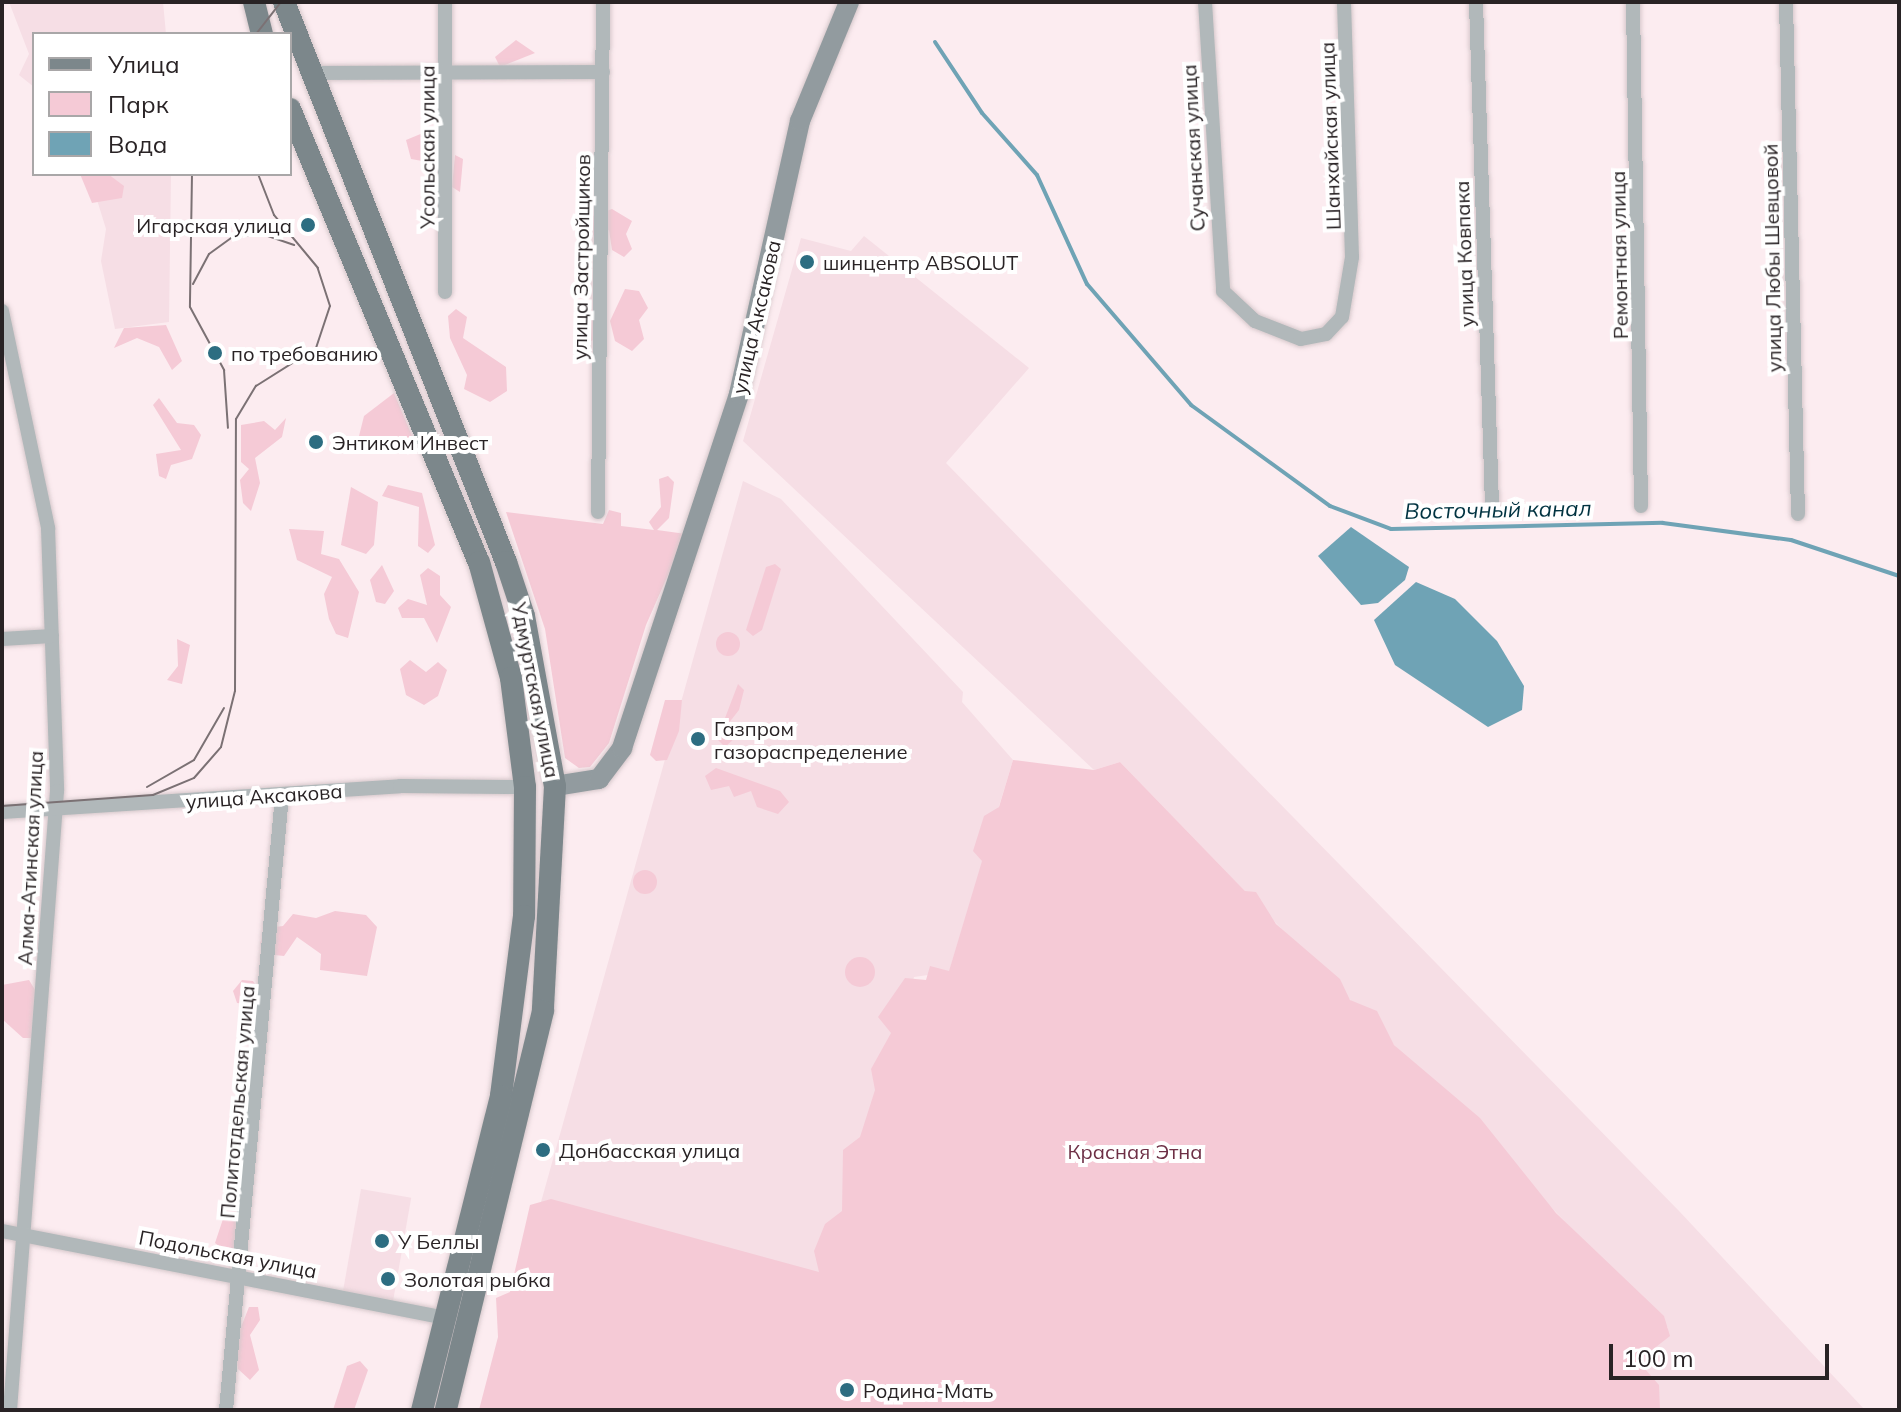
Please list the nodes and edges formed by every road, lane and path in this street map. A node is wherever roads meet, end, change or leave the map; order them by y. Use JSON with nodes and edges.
{"nodes":[{"id":1,"x":254,"y":2,"type":"edge"},
{"id":2,"x":284,"y":2,"type":"edge"},
{"id":3,"x":445,"y":2,"type":"edge"},
{"id":4,"x":603,"y":2,"type":"edge"},
{"id":5,"x":849,"y":2,"type":"edge"},
{"id":6,"x":1205,"y":2,"type":"edge"},
{"id":7,"x":1344,"y":2,"type":"edge"},
{"id":8,"x":1476,"y":2,"type":"edge"},
{"id":9,"x":1633,"y":2,"type":"edge"},
{"id":10,"x":1786,"y":2,"type":"edge"},
{"id":11,"x":261,"y":31,"type":"edge"},
{"id":12,"x":448,"y":69,"type":"junction"},
{"id":13,"x":603,"y":72,"type":"junction"},
{"id":14,"x":307,"y":73,"type":"junction"},
{"id":15,"x":292,"y":114,"type":"edge"},
{"id":16,"x":445,"y":292,"type":"dead end"},
{"id":17,"x":2,"y":311,"type":"edge"},
{"id":18,"x":1342,"y":317,"type":"joint"},
{"id":19,"x":1492,"y":505,"type":"dead end"},
{"id":20,"x":1641,"y":506,"type":"dead end"},
{"id":21,"x":598,"y":512,"type":"dead end"},
{"id":22,"x":1798,"y":514,"type":"dead end"},
{"id":23,"x":52,"y":636,"type":"junction"},
{"id":24,"x":2,"y":639,"type":"edge"},
{"id":25,"x":555,"y":786,"type":"junction"},
{"id":26,"x":525,"y":787,"type":"junction"},
{"id":27,"x":282,"y":796,"type":"junction"},
{"id":28,"x":55,"y":808,"type":"junction"},
{"id":29,"x":2,"y":812,"type":"edge"},
{"id":30,"x":2,"y":1231,"type":"edge"},
{"id":31,"x":28,"y":1235,"type":"junction"},
{"id":32,"x":242,"y":1276,"type":"junction"},
{"id":33,"x":445,"y":1318,"type":"junction"},
{"id":34,"x":10,"y":1410,"type":"edge"},
{"id":35,"x":226,"y":1410,"type":"edge"},
{"id":36,"x":422,"y":1410,"type":"edge"},
{"id":37,"x":446,"y":1410,"type":"edge"}],
"edges":[{"from":1,"to":11,"type":"main road"},
{"from":2,"to":14,"type":"main road","name":"Удмуртская улица"},
{"from":3,"to":12,"type":"street","name":"Усольская улица"},
{"from":4,"to":13,"type":"street","name":"улица Застройщиков"},
{"from":5,"to":25,"type":"street","name":"улица Аксакова"},
{"from":6,"to":18,"type":"street","name":"Сучанская улица"},
{"from":7,"to":18,"type":"street","name":"Шанхайская улица"},
{"from":8,"to":19,"type":"street","name":"улица Ковпака"},
{"from":9,"to":20,"type":"street","name":"Ремонтная улица"},
{"from":10,"to":22,"type":"street","name":"улица Любы Шевцовой"},
{"from":12,"to":13,"type":"street"},
{"from":12,"to":14,"type":"street"},
{"from":12,"to":16,"type":"street","name":"Усольская улица"},
{"from":13,"to":21,"type":"street","name":"улица Застройщиков"},
{"from":14,"to":25,"type":"main road","name":"Удмуртская улица"},
{"from":15,"to":26,"type":"main road","name":"Удмуртская улица"},
{"from":17,"to":23,"type":"street","name":"Алма-Атинская улица"},
{"from":23,"to":24,"type":"street"},
{"from":23,"to":28,"type":"street","name":"Алма-Атинская улица"},
{"from":25,"to":26,"type":"main road"},
{"from":25,"to":37,"type":"main road","name":"Удмуртская улица"},
{"from":26,"to":27,"type":"street","name":"улица Аксакова"},
{"from":26,"to":33,"type":"main road","name":"Удмуртская улица"},
{"from":27,"to":28,"type":"street","name":"улица Аксакова"},
{"from":27,"to":32,"type":"street","name":"Политотдельская улица"},
{"from":28,"to":29,"type":"street","name":"улица Аксакова"},
{"from":28,"to":31,"type":"street","name":"Алма-Атинская улица"},
{"from":30,"to":31,"type":"street","name":"Подольская улица"},
{"from":31,"to":32,"type":"street","name":"Подольская улица"},
{"from":31,"to":34,"type":"street","name":"Алма-Атинская улица"},
{"from":32,"to":33,"type":"street","name":"Подольская улица"},
{"from":32,"to":35,"type":"street","name":"Политотдельская улица"},
{"from":33,"to":36,"type":"main road","name":"Удмуртская улица"}]}
